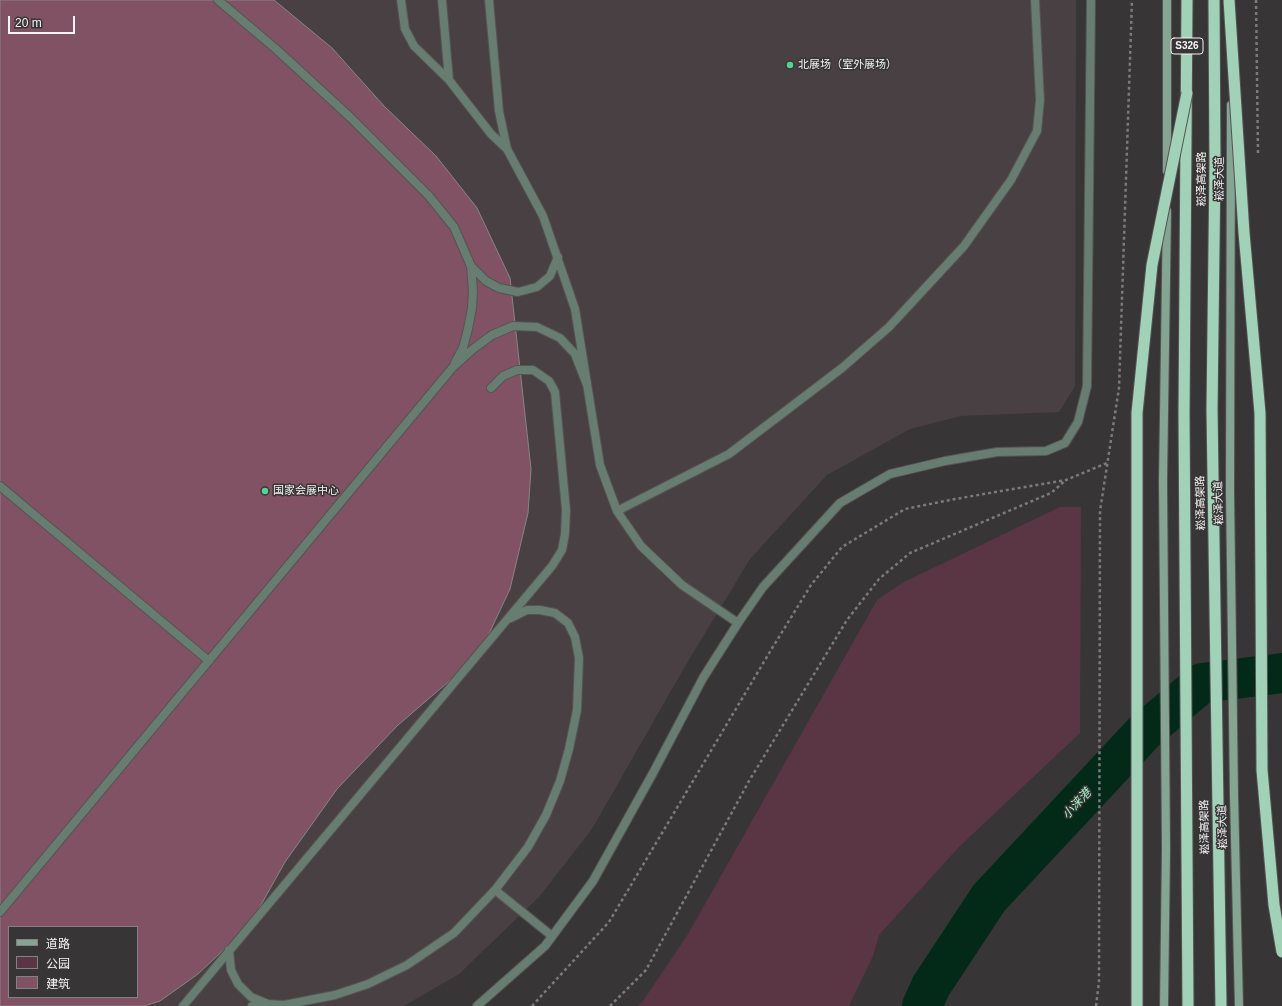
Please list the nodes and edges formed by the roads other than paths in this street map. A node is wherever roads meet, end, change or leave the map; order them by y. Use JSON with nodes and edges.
{"nodes":[{"id":1,"x":218,"y":0,"type":"edge"},
{"id":2,"x":401,"y":0,"type":"edge"},
{"id":3,"x":442,"y":0,"type":"edge"},
{"id":4,"x":489,"y":0,"type":"edge"},
{"id":5,"x":1035,"y":0,"type":"edge"},
{"id":6,"x":1091,"y":0,"type":"edge"},
{"id":7,"x":1167,"y":0,"type":"edge"},
{"id":8,"x":1187,"y":0,"type":"edge"},
{"id":9,"x":1214,"y":0,"type":"edge"},
{"id":10,"x":1230,"y":0,"type":"edge"},
{"id":11,"x":449,"y":80,"type":"junction"},
{"id":12,"x":1187,"y":93,"type":"junction"},
{"id":13,"x":507,"y":149,"type":"junction"},
{"id":14,"x":558,"y":258,"type":"junction"},
{"id":15,"x":471,"y":266,"type":"junction"},
{"id":16,"x":453,"y":367,"type":"junction"},
{"id":17,"x":587,"y":384,"type":"junction"},
{"id":18,"x":491,"y":388,"type":"dead end"},
{"id":19,"x":0,"y":486,"type":"edge"},
{"id":20,"x":617,"y":511,"type":"junction"},
{"id":21,"x":507,"y":620,"type":"junction"},
{"id":22,"x":738,"y":623,"type":"junction"},
{"id":23,"x":209,"y":661,"type":"junction"},
{"id":24,"x":495,"y":890,"type":"junction"},
{"id":25,"x":0,"y":912,"type":"edge"},
{"id":26,"x":552,"y":936,"type":"junction"},
{"id":27,"x":230,"y":950,"type":"junction"},
{"id":28,"x":1282,"y":952,"type":"edge"},
{"id":29,"x":268,"y":1004,"type":"junction"},
{"id":30,"x":183,"y":1006,"type":"edge"},
{"id":31,"x":252,"y":1006,"type":"edge"},
{"id":32,"x":477,"y":1006,"type":"edge"},
{"id":33,"x":1138,"y":1006,"type":"edge"},
{"id":34,"x":1164,"y":1006,"type":"edge"},
{"id":35,"x":1188,"y":1006,"type":"edge"},
{"id":36,"x":1221,"y":1006,"type":"edge"},
{"id":37,"x":1239,"y":1006,"type":"edge"}],
"edges":[{"from":1,"to":15,"type":"street"},
{"from":2,"to":11,"type":"street"},
{"from":3,"to":11,"type":"street"},
{"from":4,"to":13,"type":"street"},
{"from":5,"to":20,"type":"street"},
{"from":6,"to":22,"type":"street"},
{"from":7,"to":34,"type":"main road"},
{"from":8,"to":12,"type":"highway","name":"崧泽高架路","number":"S326"},
{"from":9,"to":36,"type":"highway","name":"崧泽高架路"},
{"from":10,"to":28,"type":"highway","bridge":true},
{"from":10,"to":37,"type":"main road","name":"崧泽大道"},
{"from":11,"to":13,"type":"street"},
{"from":12,"to":33,"type":"highway","bridge":true},
{"from":12,"to":35,"type":"highway","name":"崧泽高架路","bridge":true},
{"from":13,"to":14,"type":"street"},
{"from":14,"to":15,"type":"street"},
{"from":14,"to":17,"type":"street"},
{"from":15,"to":16,"type":"street"},
{"from":16,"to":17,"type":"street"},
{"from":16,"to":23,"type":"street"},
{"from":17,"to":20,"type":"street"},
{"from":18,"to":21,"type":"street"},
{"from":19,"to":23,"type":"street"},
{"from":20,"to":22,"type":"street"},
{"from":21,"to":24,"type":"street"},
{"from":21,"to":27,"type":"street"},
{"from":22,"to":26,"type":"street"},
{"from":23,"to":25,"type":"street"},
{"from":24,"to":26,"type":"street"},
{"from":24,"to":29,"type":"street"},
{"from":26,"to":32,"type":"street"},
{"from":27,"to":29,"type":"street"},
{"from":27,"to":30,"type":"street"},
{"from":29,"to":31,"type":"street"}]}
